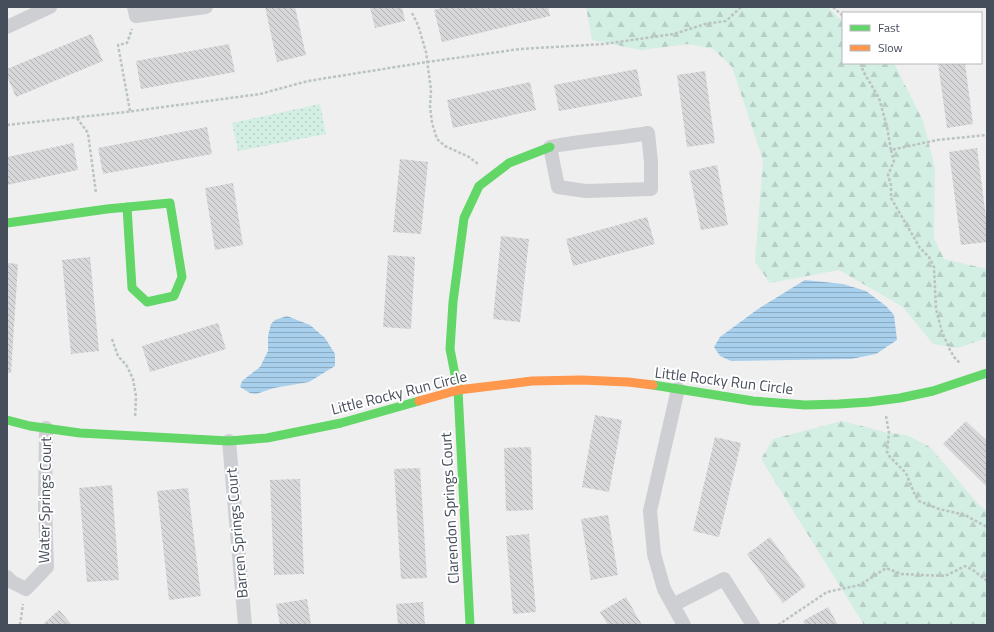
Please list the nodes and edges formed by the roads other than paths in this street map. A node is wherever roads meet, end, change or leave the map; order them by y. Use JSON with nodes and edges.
{"nodes":[{"id":1,"x":50,"y":7,"type":"edge"},
{"id":2,"x":206,"y":7,"type":"edge"},
{"id":3,"x":135,"y":11,"type":"edge"},
{"id":4,"x":7,"y":27,"type":"edge"},
{"id":5,"x":550,"y":147,"type":"junction"},
{"id":6,"x":126,"y":207,"type":"junction"},
{"id":7,"x":7,"y":222,"type":"edge"},
{"id":8,"x":987,"y":373,"type":"edge"},
{"id":9,"x":678,"y":389,"type":"junction"},
{"id":10,"x":458,"y":390,"type":"junction"},
{"id":11,"x":7,"y":420,"type":"edge"},
{"id":12,"x":46,"y":428,"type":"junction"},
{"id":13,"x":229,"y":441,"type":"junction"},
{"id":14,"x":7,"y":576,"type":"edge"},
{"id":15,"x":673,"y":605,"type":"junction"},
{"id":16,"x":245,"y":625,"type":"edge"},
{"id":17,"x":470,"y":625,"type":"edge"},
{"id":18,"x":684,"y":625,"type":"edge"},
{"id":19,"x":753,"y":625,"type":"edge"}],
"edges":[{"from":1,"to":4,"type":"street"},
{"from":2,"to":3,"type":"street"},
{"from":5,"to":5,"type":"street"},
{"from":5,"to":10,"type":"street","name":"Clarendon Springs Court"},
{"from":6,"to":6,"type":"street"},
{"from":6,"to":7,"type":"street"},
{"from":8,"to":9,"type":"street","name":"Little Rocky Run Circle"},
{"from":9,"to":10,"type":"street","name":"Little Rocky Run Circle"},
{"from":9,"to":15,"type":"street"},
{"from":10,"to":13,"type":"street","name":"Little Rocky Run Circle"},
{"from":10,"to":17,"type":"street","name":"Clarendon Springs Court"},
{"from":11,"to":12,"type":"street","name":"Little Rocky Run Circle"},
{"from":12,"to":13,"type":"street","name":"Little Rocky Run Circle"},
{"from":12,"to":14,"type":"street","name":"Water Springs Court"},
{"from":13,"to":16,"type":"street","name":"Barren Springs Court"},
{"from":15,"to":18,"type":"street"},
{"from":15,"to":19,"type":"street"}]}
